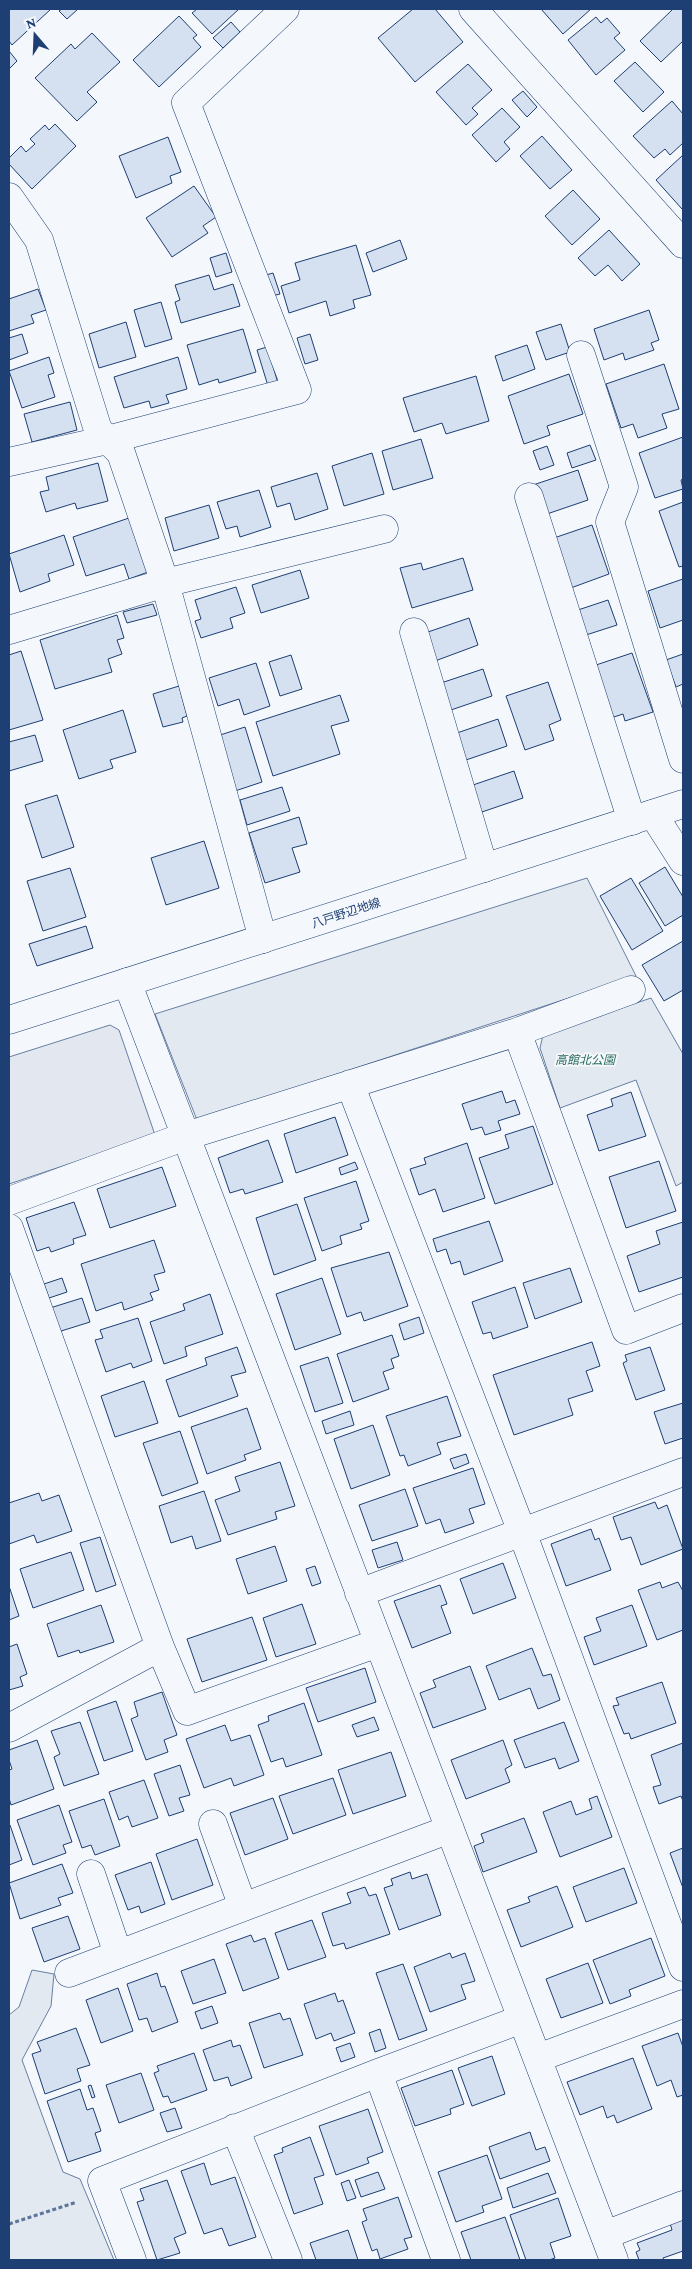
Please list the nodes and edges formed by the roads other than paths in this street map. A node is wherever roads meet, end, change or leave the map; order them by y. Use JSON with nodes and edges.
{"nodes":[{"id":1,"x":286,"y":9,"type":"edge"},
{"id":2,"x":473,"y":9,"type":"edge"},
{"id":3,"x":9,"y":197,"type":"edge"},
{"id":4,"x":683,"y":244,"type":"edge"},
{"id":5,"x":581,"y":355,"type":"dead end"},
{"id":6,"x":107,"y":440,"type":"junction"},
{"id":7,"x":9,"y":462,"type":"edge"},
{"id":8,"x":529,"y":497,"type":"dead end"},
{"id":9,"x":384,"y":529,"type":"dead end"},
{"id":10,"x":165,"y":583,"type":"junction"},
{"id":11,"x":9,"y":630,"type":"edge"},
{"id":12,"x":414,"y":632,"type":"dead end"},
{"id":13,"x":683,"y":759,"type":"edge"},
{"id":14,"x":683,"y":804,"type":"edge"},
{"id":15,"x":643,"y":818,"type":"junction"},
{"id":16,"x":683,"y":861,"type":"edge"},
{"id":17,"x":484,"y":868,"type":"junction"},
{"id":18,"x":263,"y":939,"type":"junction"},
{"id":19,"x":127,"y":982,"type":"junction"},
{"id":20,"x":630,"y":990,"type":"dead end"},
{"id":21,"x":9,"y":1020,"type":"edge"},
{"id":22,"x":517,"y":1032,"type":"junction"},
{"id":23,"x":350,"y":1084,"type":"junction"},
{"id":24,"x":186,"y":1136,"type":"junction"},
{"id":25,"x":9,"y":1201,"type":"edge"},
{"id":26,"x":9,"y":1228,"type":"edge"},
{"id":27,"x":683,"y":1308,"type":"edge"},
{"id":28,"x":683,"y":1473,"type":"edge"},
{"id":29,"x":522,"y":1532,"type":"junction"},
{"id":30,"x":359,"y":1593,"type":"junction"},
{"id":31,"x":378,"y":1643,"type":"junction"},
{"id":32,"x":160,"y":1647,"type":"junction"},
{"id":33,"x":9,"y":1728,"type":"edge"},
{"id":34,"x":213,"y":1824,"type":"dead end"},
{"id":35,"x":450,"y":1829,"type":"junction"},
{"id":36,"x":91,"y":1874,"type":"dead end"},
{"id":37,"x":243,"y":1907,"type":"junction"},
{"id":38,"x":118,"y":1954,"type":"junction"},
{"id":39,"x":683,"y":1967,"type":"edge"},
{"id":40,"x":69,"y":1973,"type":"dead end"},
{"id":41,"x":683,"y":2004,"type":"edge"},
{"id":42,"x":522,"y":2020,"type":"junction"},
{"id":43,"x":538,"y":2058,"type":"junction"},
{"id":44,"x":378,"y":2073,"type":"junction"},
{"id":45,"x":235,"y":2128,"type":"junction"},
{"id":46,"x":683,"y":2205,"type":"edge"},
{"id":47,"x":605,"y":2235,"type":"junction"},
{"id":48,"x":132,"y":2260,"type":"edge"},
{"id":49,"x":288,"y":2260,"type":"edge"},
{"id":50,"x":446,"y":2260,"type":"edge"},
{"id":51,"x":614,"y":2260,"type":"edge"}],
"edges":[{"from":1,"to":6,"type":"street"},
{"from":2,"to":4,"type":"street"},
{"from":3,"to":6,"type":"street"},
{"from":5,"to":13,"type":"street"},
{"from":6,"to":7,"type":"street"},
{"from":6,"to":10,"type":"street"},
{"from":8,"to":15,"type":"street"},
{"from":9,"to":10,"type":"street"},
{"from":10,"to":11,"type":"street"},
{"from":10,"to":18,"type":"street"},
{"from":12,"to":17,"type":"street"},
{"from":14,"to":15,"type":"street","name":"八戸野辺地線"},
{"from":15,"to":16,"type":"street"},
{"from":15,"to":17,"type":"street","name":"八戸野辺地線"},
{"from":17,"to":18,"type":"street","name":"八戸野辺地線"},
{"from":18,"to":19,"type":"street","name":"八戸野辺地線"},
{"from":19,"to":21,"type":"street","name":"八戸野辺地線"},
{"from":19,"to":24,"type":"street"},
{"from":20,"to":22,"type":"street"},
{"from":22,"to":23,"type":"street"},
{"from":22,"to":27,"type":"street"},
{"from":23,"to":24,"type":"street"},
{"from":23,"to":29,"type":"street"},
{"from":24,"to":25,"type":"street"},
{"from":24,"to":30,"type":"street"},
{"from":26,"to":32,"type":"street"},
{"from":28,"to":29,"type":"street"},
{"from":29,"to":30,"type":"street"},
{"from":29,"to":39,"type":"street"},
{"from":30,"to":31,"type":"street"},
{"from":31,"to":32,"type":"street"},
{"from":31,"to":35,"type":"street"},
{"from":32,"to":33,"type":"street"},
{"from":34,"to":37,"type":"street"},
{"from":35,"to":37,"type":"street"},
{"from":35,"to":42,"type":"street"},
{"from":36,"to":38,"type":"street"},
{"from":37,"to":38,"type":"street"},
{"from":38,"to":40,"type":"street"},
{"from":41,"to":43,"type":"street"},
{"from":42,"to":43,"type":"street"},
{"from":42,"to":44,"type":"street"},
{"from":43,"to":47,"type":"street"},
{"from":44,"to":45,"type":"street"},
{"from":44,"to":50,"type":"street"},
{"from":45,"to":48,"type":"street"},
{"from":45,"to":49,"type":"street"},
{"from":46,"to":47,"type":"street"},
{"from":47,"to":51,"type":"street"}]}
